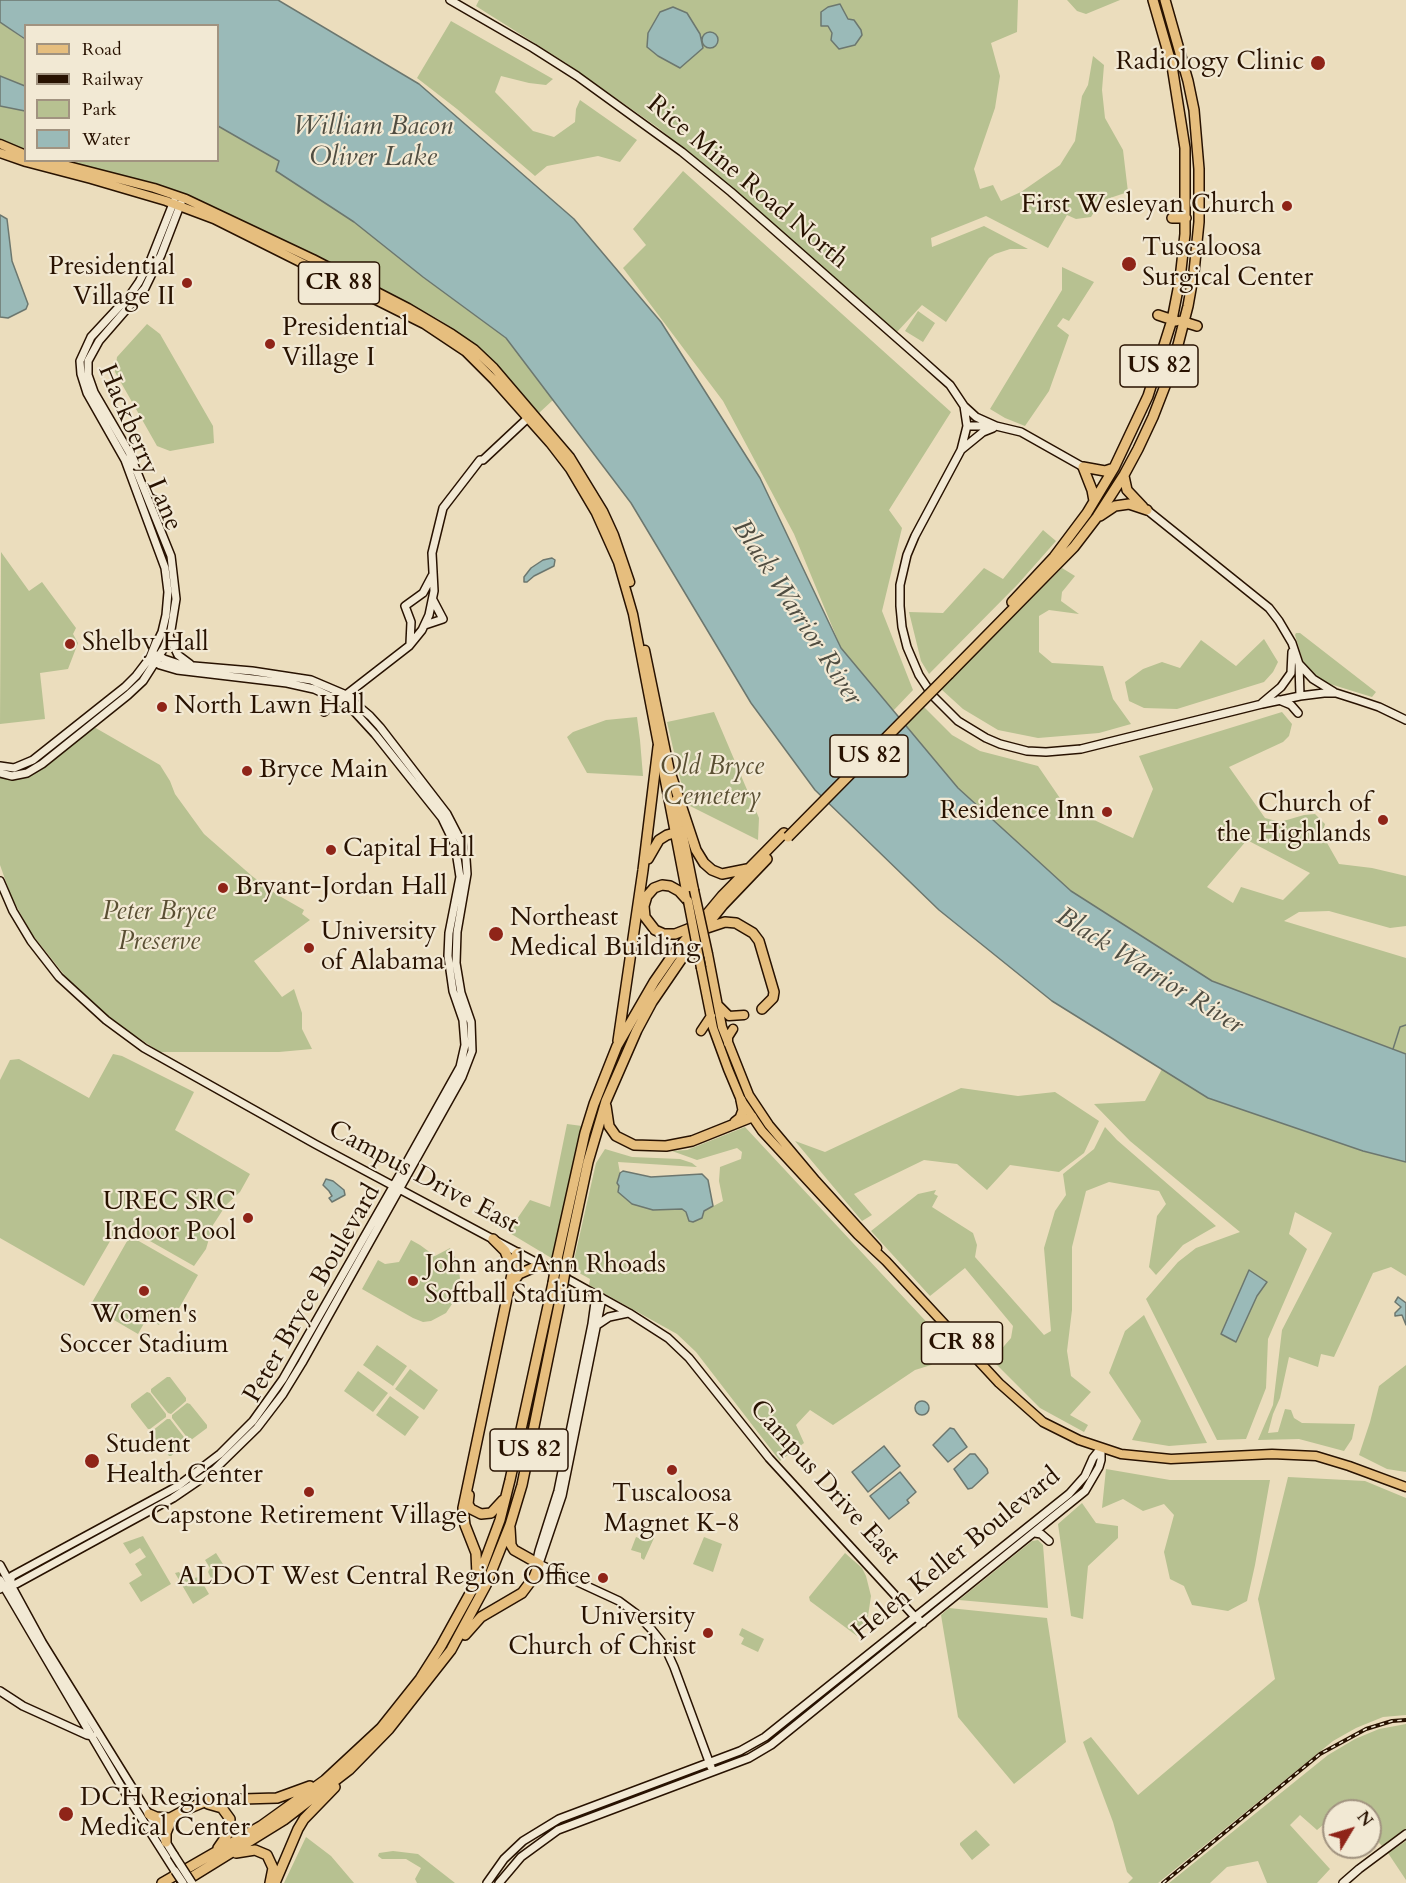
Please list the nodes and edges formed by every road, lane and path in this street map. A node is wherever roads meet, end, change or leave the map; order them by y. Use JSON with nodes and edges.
{"nodes":[{"id":1,"x":450,"y":0,"type":"edge"},
{"id":2,"x":1153,"y":0,"type":"edge"},
{"id":3,"x":1165,"y":0,"type":"edge"},
{"id":4,"x":1183,"y":130,"type":"junction"},
{"id":5,"x":0,"y":144,"type":"edge"},
{"id":6,"x":1198,"y":148,"type":"junction"},
{"id":7,"x":0,"y":153,"type":"edge"},
{"id":8,"x":24,"y":154,"type":"edge"},
{"id":9,"x":24,"y":161,"type":"edge"},
{"id":10,"x":26,"y":162,"type":"edge"},
{"id":11,"x":51,"y":162,"type":"edge"},
{"id":12,"x":178,"y":201,"type":"junction"},
{"id":13,"x":1172,"y":218,"type":"dead end"},
{"id":14,"x":1186,"y":218,"type":"junction"},
{"id":15,"x":1176,"y":299,"type":"junction"},
{"id":16,"x":1158,"y":315,"type":"dead end"},
{"id":17,"x":1172,"y":320,"type":"junction"},
{"id":18,"x":1184,"y":322,"type":"junction"},
{"id":19,"x":1197,"y":326,"type":"dead end"},
{"id":20,"x":1179,"y":342,"type":"junction"},
{"id":21,"x":964,"y":406,"type":"junction"},
{"id":22,"x":530,"y":416,"type":"junction"},
{"id":23,"x":967,"y":426,"type":"junction"},
{"id":24,"x":996,"y":426,"type":"junction"},
{"id":25,"x":961,"y":450,"type":"junction"},
{"id":26,"x":1114,"y":468,"type":"junction"},
{"id":27,"x":1085,"y":471,"type":"junction"},
{"id":28,"x":1124,"y":476,"type":"junction"},
{"id":29,"x":1101,"y":490,"type":"junction"},
{"id":30,"x":1094,"y":501,"type":"junction"},
{"id":31,"x":1147,"y":510,"type":"junction"},
{"id":32,"x":1097,"y":517,"type":"junction"},
{"id":33,"x":1062,"y":553,"type":"junction"},
{"id":34,"x":434,"y":574,"type":"junction"},
{"id":35,"x":433,"y":600,"type":"junction"},
{"id":36,"x":425,"y":625,"type":"junction"},
{"id":37,"x":169,"y":635,"type":"junction"},
{"id":38,"x":1292,"y":643,"type":"junction"},
{"id":39,"x":410,"y":645,"type":"junction"},
{"id":40,"x":154,"y":658,"type":"junction"},
{"id":41,"x":1299,"y":664,"type":"junction"},
{"id":42,"x":193,"y":665,"type":"junction"},
{"id":43,"x":1336,"y":693,"type":"junction"},
{"id":44,"x":1300,"y":696,"type":"junction"},
{"id":45,"x":341,"y":697,"type":"junction"},
{"id":46,"x":1279,"y":700,"type":"junction"},
{"id":47,"x":1262,"y":704,"type":"junction"},
{"id":48,"x":324,"y":712,"type":"dead end"},
{"id":49,"x":1298,"y":713,"type":"dead end"},
{"id":50,"x":1406,"y":720,"type":"edge"},
{"id":51,"x":658,"y":747,"type":"junction"},
{"id":52,"x":0,"y":766,"type":"edge"},
{"id":53,"x":0,"y":773,"type":"edge"},
{"id":54,"x":671,"y":775,"type":"junction"},
{"id":55,"x":679,"y":832,"type":"junction"},
{"id":56,"x":786,"y":835,"type":"junction"},
{"id":57,"x":749,"y":868,"type":"junction"},
{"id":58,"x":643,"y":870,"type":"junction"},
{"id":59,"x":0,"y":881,"type":"edge"},
{"id":60,"x":688,"y":901,"type":"junction"},
{"id":61,"x":700,"y":928,"type":"junction"},
{"id":62,"x":717,"y":1004,"type":"junction"},
{"id":63,"x":762,"y":1009,"type":"dead end"},
{"id":64,"x":744,"y":1015,"type":"dead end"},
{"id":65,"x":711,"y":1016,"type":"junction"},
{"id":66,"x":718,"y":1027,"type":"junction"},
{"id":67,"x":733,"y":1029,"type":"dead end"},
{"id":68,"x":701,"y":1031,"type":"dead end"},
{"id":69,"x":728,"y":1043,"type":"junction"},
{"id":70,"x":617,"y":1046,"type":"junction"},
{"id":71,"x":741,"y":1100,"type":"junction"},
{"id":72,"x":606,"y":1101,"type":"junction"},
{"id":73,"x":757,"y":1116,"type":"junction"},
{"id":74,"x":734,"y":1123,"type":"junction"},
{"id":75,"x":396,"y":1187,"type":"junction"},
{"id":76,"x":575,"y":1199,"type":"junction"},
{"id":77,"x":493,"y":1239,"type":"junction"},
{"id":78,"x":518,"y":1253,"type":"junction"},
{"id":79,"x":543,"y":1266,"type":"junction"},
{"id":80,"x":513,"y":1271,"type":"junction"},
{"id":81,"x":514,"y":1281,"type":"junction"},
{"id":82,"x":599,"y":1297,"type":"junction"},
{"id":83,"x":629,"y":1313,"type":"junction"},
{"id":84,"x":597,"y":1325,"type":"junction"},
{"id":85,"x":1101,"y":1448,"type":"junction"},
{"id":86,"x":1406,"y":1487,"type":"edge"},
{"id":87,"x":507,"y":1492,"type":"junction"},
{"id":88,"x":1051,"y":1520,"type":"junction"},
{"id":89,"x":510,"y":1525,"type":"junction"},
{"id":90,"x":1035,"y":1533,"type":"junction"},
{"id":91,"x":543,"y":1548,"type":"junction"},
{"id":92,"x":525,"y":1557,"type":"junction"},
{"id":93,"x":539,"y":1564,"type":"junction"},
{"id":94,"x":0,"y":1565,"type":"edge"},
{"id":95,"x":553,"y":1571,"type":"junction"},
{"id":96,"x":534,"y":1577,"type":"junction"},
{"id":97,"x":478,"y":1579,"type":"junction"},
{"id":98,"x":3,"y":1585,"type":"edge"},
{"id":99,"x":915,"y":1617,"type":"junction"},
{"id":100,"x":923,"y":1623,"type":"junction"},
{"id":101,"x":451,"y":1650,"type":"junction"},
{"id":102,"x":0,"y":1692,"type":"edge"},
{"id":103,"x":95,"y":1735,"type":"junction"},
{"id":104,"x":709,"y":1763,"type":"junction"},
{"id":105,"x":349,"y":1770,"type":"junction"},
{"id":106,"x":712,"y":1772,"type":"junction"},
{"id":107,"x":325,"y":1779,"type":"junction"},
{"id":108,"x":149,"y":1814,"type":"junction"},
{"id":109,"x":170,"y":1820,"type":"junction"},
{"id":110,"x":157,"y":1827,"type":"junction"},
{"id":111,"x":1406,"y":1834,"type":"edge"},
{"id":112,"x":166,"y":1842,"type":"junction"},
{"id":113,"x":213,"y":1853,"type":"junction"},
{"id":114,"x":170,"y":1857,"type":"junction"},
{"id":115,"x":225,"y":1857,"type":"junction"},
{"id":116,"x":501,"y":1881,"type":"edge"},
{"id":117,"x":162,"y":1883,"type":"edge"},
{"id":118,"x":182,"y":1883,"type":"edge"},
{"id":119,"x":192,"y":1883,"type":"edge"},
{"id":120,"x":270,"y":1883,"type":"edge"},
{"id":121,"x":275,"y":1883,"type":"edge"},
{"id":122,"x":487,"y":1883,"type":"edge"},
{"id":123,"x":1343,"y":1883,"type":"edge"}],
"edges":[{"from":1,"to":21,"type":"street","name":"Rice Mine Road North"},
{"from":2,"to":4,"type":"highway","number":"US 82"},
{"from":3,"to":6,"type":"highway","number":"US 82"},
{"from":4,"to":6,"type":"highway"},
{"from":4,"to":14,"type":"highway","number":"US 82"},
{"from":5,"to":8,"type":"main road"},
{"from":6,"to":18,"type":"highway","number":"US 82"},
{"from":7,"to":9,"type":"main road","number":"CR 88"},
{"from":10,"to":12,"type":"main road","number":"CR 88"},
{"from":11,"to":12,"type":"main road"},
{"from":12,"to":22,"type":"main road","number":"CR 88"},
{"from":12,"to":37,"type":"street","name":"Hackberry Lane"},
{"from":12,"to":40,"type":"street","name":"Hackberry Lane"},
{"from":13,"to":14,"type":"highway"},
{"from":14,"to":15,"type":"highway","number":"US 82"},
{"from":15,"to":17,"type":"highway","number":"US 82"},
{"from":15,"to":18,"type":"highway"},
{"from":16,"to":17,"type":"highway"},
{"from":17,"to":20,"type":"highway"},
{"from":17,"to":26,"type":"highway","number":"US 82"},
{"from":18,"to":19,"type":"highway"},
{"from":18,"to":20,"type":"highway","number":"US 82"},
{"from":20,"to":28,"type":"highway","number":"US 82"},
{"from":21,"to":23,"type":"street"},
{"from":21,"to":24,"type":"street","name":"Rice Mine Road North"},
{"from":22,"to":34,"type":"street"},
{"from":22,"to":51,"type":"main road","number":"CR 88"},
{"from":22,"to":54,"type":"main road"},
{"from":23,"to":24,"type":"street","name":"Rice Mine Road North"},
{"from":23,"to":25,"type":"street"},
{"from":24,"to":25,"type":"street"},
{"from":24,"to":27,"type":"street","name":"Rice Mine Road North"},
{"from":25,"to":47,"type":"street"},
{"from":26,"to":27,"type":"highway"},
{"from":26,"to":29,"type":"highway","number":"US 82"},
{"from":27,"to":29,"type":"highway"},
{"from":27,"to":30,"type":"highway"},
{"from":28,"to":31,"type":"highway"},
{"from":28,"to":32,"type":"highway","number":"US 82"},
{"from":29,"to":30,"type":"highway","number":"US 82"},
{"from":30,"to":33,"type":"highway","number":"US 82"},
{"from":31,"to":32,"type":"highway"},
{"from":31,"to":38,"type":"street"},
{"from":32,"to":33,"type":"highway","number":"US 82"},
{"from":33,"to":56,"type":"highway","number":"US 82","bridge":true},
{"from":34,"to":35,"type":"street"},
{"from":34,"to":39,"type":"street"},
{"from":35,"to":36,"type":"street"},
{"from":35,"to":36,"type":"street"},
{"from":36,"to":39,"type":"street"},
{"from":37,"to":40,"type":"street","name":"Hackberry Lane"},
{"from":37,"to":42,"type":"street"},
{"from":38,"to":41,"type":"street"},
{"from":38,"to":47,"type":"street"},
{"from":39,"to":45,"type":"street"},
{"from":40,"to":42,"type":"street","name":"Peter Bryce Boulevard"},
{"from":40,"to":45,"type":"street","name":"Peter Bryce Boulevard"},
{"from":40,"to":52,"type":"street","name":"Hackberry Lane"},
{"from":40,"to":53,"type":"street","name":"Hackberry Lane"},
{"from":41,"to":43,"type":"street"},
{"from":41,"to":44,"type":"street"},
{"from":42,"to":45,"type":"street","name":"Peter Bryce Boulevard"},
{"from":43,"to":44,"type":"street"},
{"from":43,"to":50,"type":"street"},
{"from":44,"to":46,"type":"street"},
{"from":45,"to":48,"type":"street"},
{"from":45,"to":75,"type":"street","name":"Peter Bryce Boulevard"},
{"from":46,"to":47,"type":"street"},
{"from":46,"to":49,"type":"street"},
{"from":51,"to":55,"type":"main road","number":"CR 88"},
{"from":51,"to":58,"type":"highway"},
{"from":54,"to":55,"type":"main road"},
{"from":54,"to":57,"type":"highway"},
{"from":55,"to":58,"type":"highway"},
{"from":55,"to":60,"type":"main road","number":"CR 88"},
{"from":55,"to":62,"type":"main road","number":"CR 88","bridge":true},
{"from":56,"to":57,"type":"highway","number":"US 82"},
{"from":56,"to":61,"type":"highway","number":"US 82"},
{"from":57,"to":61,"type":"highway","number":"US 82"},
{"from":58,"to":70,"type":"highway"},
{"from":59,"to":75,"type":"street","name":"Campus Drive East"},
{"from":60,"to":61,"type":"highway"},
{"from":60,"to":65,"type":"main road","number":"CR 88","bridge":true},
{"from":61,"to":63,"type":"highway"},
{"from":61,"to":70,"type":"highway","number":"US 82"},
{"from":61,"to":72,"type":"highway","number":"US 82"},
{"from":62,"to":64,"type":"main road"},
{"from":62,"to":66,"type":"main road","number":"CR 88"},
{"from":65,"to":66,"type":"main road","number":"CR 88"},
{"from":65,"to":68,"type":"main road"},
{"from":66,"to":69,"type":"main road","number":"CR 88"},
{"from":66,"to":71,"type":"main road","number":"CR 88"},
{"from":67,"to":69,"type":"main road"},
{"from":69,"to":73,"type":"main road","number":"CR 88"},
{"from":70,"to":76,"type":"highway","number":"US 82"},
{"from":71,"to":73,"type":"main road","number":"CR 88"},
{"from":71,"to":74,"type":"highway"},
{"from":72,"to":74,"type":"highway"},
{"from":72,"to":76,"type":"highway","number":"US 82"},
{"from":73,"to":74,"type":"highway"},
{"from":73,"to":85,"type":"main road","number":"CR 88"},
{"from":75,"to":77,"type":"street","name":"Campus Drive East"},
{"from":75,"to":98,"type":"street","name":"Peter Bryce Boulevard"},
{"from":76,"to":87,"type":"highway","number":"US 82","bridge":true},
{"from":76,"to":89,"type":"highway","number":"US 82","bridge":true},
{"from":77,"to":78,"type":"street","name":"Campus Drive East"},
{"from":77,"to":80,"type":"highway"},
{"from":78,"to":79,"type":"street","name":"Campus Drive East"},
{"from":78,"to":80,"type":"highway"},
{"from":78,"to":81,"type":"highway"},
{"from":79,"to":81,"type":"highway"},
{"from":79,"to":82,"type":"street","name":"Campus Drive East"},
{"from":80,"to":97,"type":"highway"},
{"from":81,"to":87,"type":"highway"},
{"from":82,"to":83,"type":"street","name":"Campus Drive East"},
{"from":82,"to":84,"type":"street"},
{"from":82,"to":91,"type":"street"},
{"from":83,"to":84,"type":"street"},
{"from":83,"to":99,"type":"street","name":"Campus Drive East"},
{"from":84,"to":91,"type":"street"},
{"from":85,"to":86,"type":"main road","number":"CR 88"},
{"from":85,"to":88,"type":"street","name":"Helen Keller Boulevard"},
{"from":85,"to":99,"type":"street","name":"Helen Keller Boulevard"},
{"from":87,"to":97,"type":"highway","number":"US 82"},
{"from":88,"to":90,"type":"street","name":"Helen Keller Boulevard"},
{"from":88,"to":90,"type":"street"},
{"from":89,"to":92,"type":"highway"},
{"from":89,"to":101,"type":"highway","number":"US 82"},
{"from":90,"to":100,"type":"street","name":"Helen Keller Boulevard"},
{"from":91,"to":92,"type":"highway"},
{"from":91,"to":93,"type":"street"},
{"from":91,"to":95,"type":"street"},
{"from":92,"to":93,"type":"highway"},
{"from":93,"to":95,"type":"street"},
{"from":93,"to":96,"type":"highway"},
{"from":94,"to":98,"type":"street"},
{"from":95,"to":96,"type":"street"},
{"from":95,"to":104,"type":"street"},
{"from":96,"to":101,"type":"highway"},
{"from":97,"to":107,"type":"highway","number":"US 82"},
{"from":98,"to":103,"type":"street"},
{"from":99,"to":100,"type":"street","name":"Campus Drive East"},
{"from":99,"to":104,"type":"street","name":"Helen Keller Boulevard"},
{"from":100,"to":106,"type":"street","name":"Helen Keller Boulevard"},
{"from":101,"to":105,"type":"highway","number":"US 82"},
{"from":102,"to":103,"type":"street"},
{"from":103,"to":108,"type":"street"},
{"from":103,"to":114,"type":"street"},
{"from":104,"to":106,"type":"street"},
{"from":104,"to":122,"type":"street","name":"Helen Keller Boulevard"},
{"from":105,"to":115,"type":"highway","number":"US 82"},
{"from":105,"to":121,"type":"highway"},
{"from":106,"to":116,"type":"street","name":"Helen Keller Boulevard"},
{"from":107,"to":109,"type":"highway"},
{"from":107,"to":113,"type":"highway","number":"US 82"},
{"from":108,"to":109,"type":"highway"},
{"from":108,"to":110,"type":"street"},
{"from":109,"to":110,"type":"highway"},
{"from":109,"to":112,"type":"highway"},
{"from":109,"to":113,"type":"highway"},
{"from":110,"to":112,"type":"street"},
{"from":111,"to":123,"type":"street"},
{"from":112,"to":114,"type":"street"},
{"from":113,"to":117,"type":"highway","number":"US 82"},
{"from":114,"to":118,"type":"street","bridge":true},
{"from":114,"to":119,"type":"street","bridge":true},
{"from":115,"to":118,"type":"highway","number":"US 82"},
{"from":115,"to":120,"type":"highway"}]}
